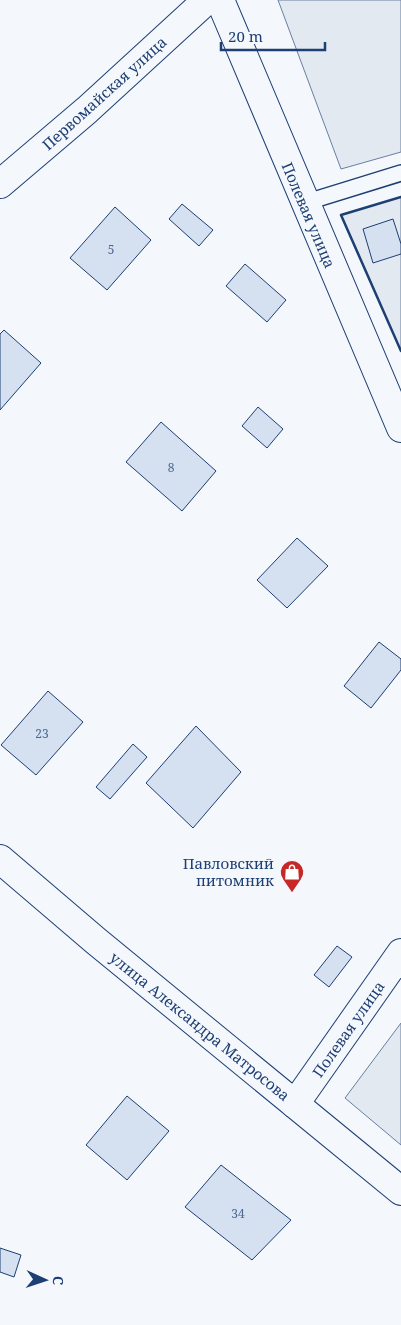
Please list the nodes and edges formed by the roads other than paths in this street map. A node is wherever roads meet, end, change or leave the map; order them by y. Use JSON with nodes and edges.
{"nodes":[{"id":1,"x":207,"y":0,"type":"edge"},
{"id":2,"x":220,"y":0,"type":"edge"},
{"id":3,"x":401,"y":173,"type":"edge"},
{"id":4,"x":0,"y":184,"type":"edge"},
{"id":5,"x":304,"y":203,"type":"junction"},
{"id":6,"x":401,"y":428,"type":"edge"},
{"id":7,"x":0,"y":859,"type":"edge"},
{"id":8,"x":401,"y":953,"type":"edge"},
{"id":9,"x":295,"y":1104,"type":"junction"},
{"id":10,"x":401,"y":1191,"type":"edge"}],
"edges":[{"from":1,"to":4,"type":"street","name":"Первомайская улица"},
{"from":2,"to":5,"type":"street","name":"Полевая улица"},
{"from":3,"to":5,"type":"lane"},
{"from":5,"to":6,"type":"street","name":"Полевая улица"},
{"from":7,"to":9,"type":"street","name":"улица Александра Матросова"},
{"from":8,"to":9,"type":"street","name":"Полевая улица"},
{"from":9,"to":10,"type":"street","name":"улица Александра Матросова"}]}
